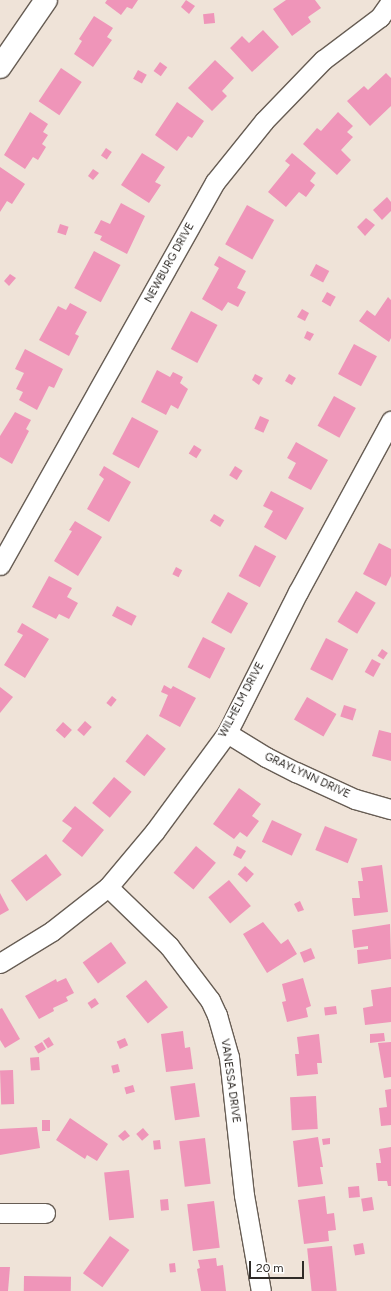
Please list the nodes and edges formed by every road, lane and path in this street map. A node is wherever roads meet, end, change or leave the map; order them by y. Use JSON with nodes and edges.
{"nodes":[{"id":1,"x":46,"y":0,"type":"edge"},
{"id":2,"x":391,"y":1,"type":"edge"},
{"id":3,"x":0,"y":67,"type":"edge"},
{"id":4,"x":391,"y":421,"type":"edge"},
{"id":5,"x":0,"y":565,"type":"edge"},
{"id":6,"x":227,"y":733,"type":"junction"},
{"id":7,"x":391,"y":809,"type":"edge"},
{"id":8,"x":108,"y":887,"type":"junction"},
{"id":9,"x":0,"y":963,"type":"edge"},
{"id":10,"x":0,"y":1213,"type":"edge"},
{"id":11,"x":45,"y":1213,"type":"dead end"},
{"id":12,"x":261,"y":1291,"type":"edge"}],
"edges":[{"from":1,"to":3,"type":"street"},
{"from":2,"to":5,"type":"street","name":"NEWBURG DRIVE"},
{"from":4,"to":6,"type":"street","name":"WILHELM DRIVE"},
{"from":6,"to":7,"type":"street","name":"GRAYLYNN DRIVE"},
{"from":6,"to":8,"type":"street","name":"WILHELM DRIVE"},
{"from":8,"to":9,"type":"street","name":"WILHELM DRIVE"},
{"from":8,"to":12,"type":"street","name":"VANESSA DRIVE"},
{"from":10,"to":11,"type":"street"}]}
